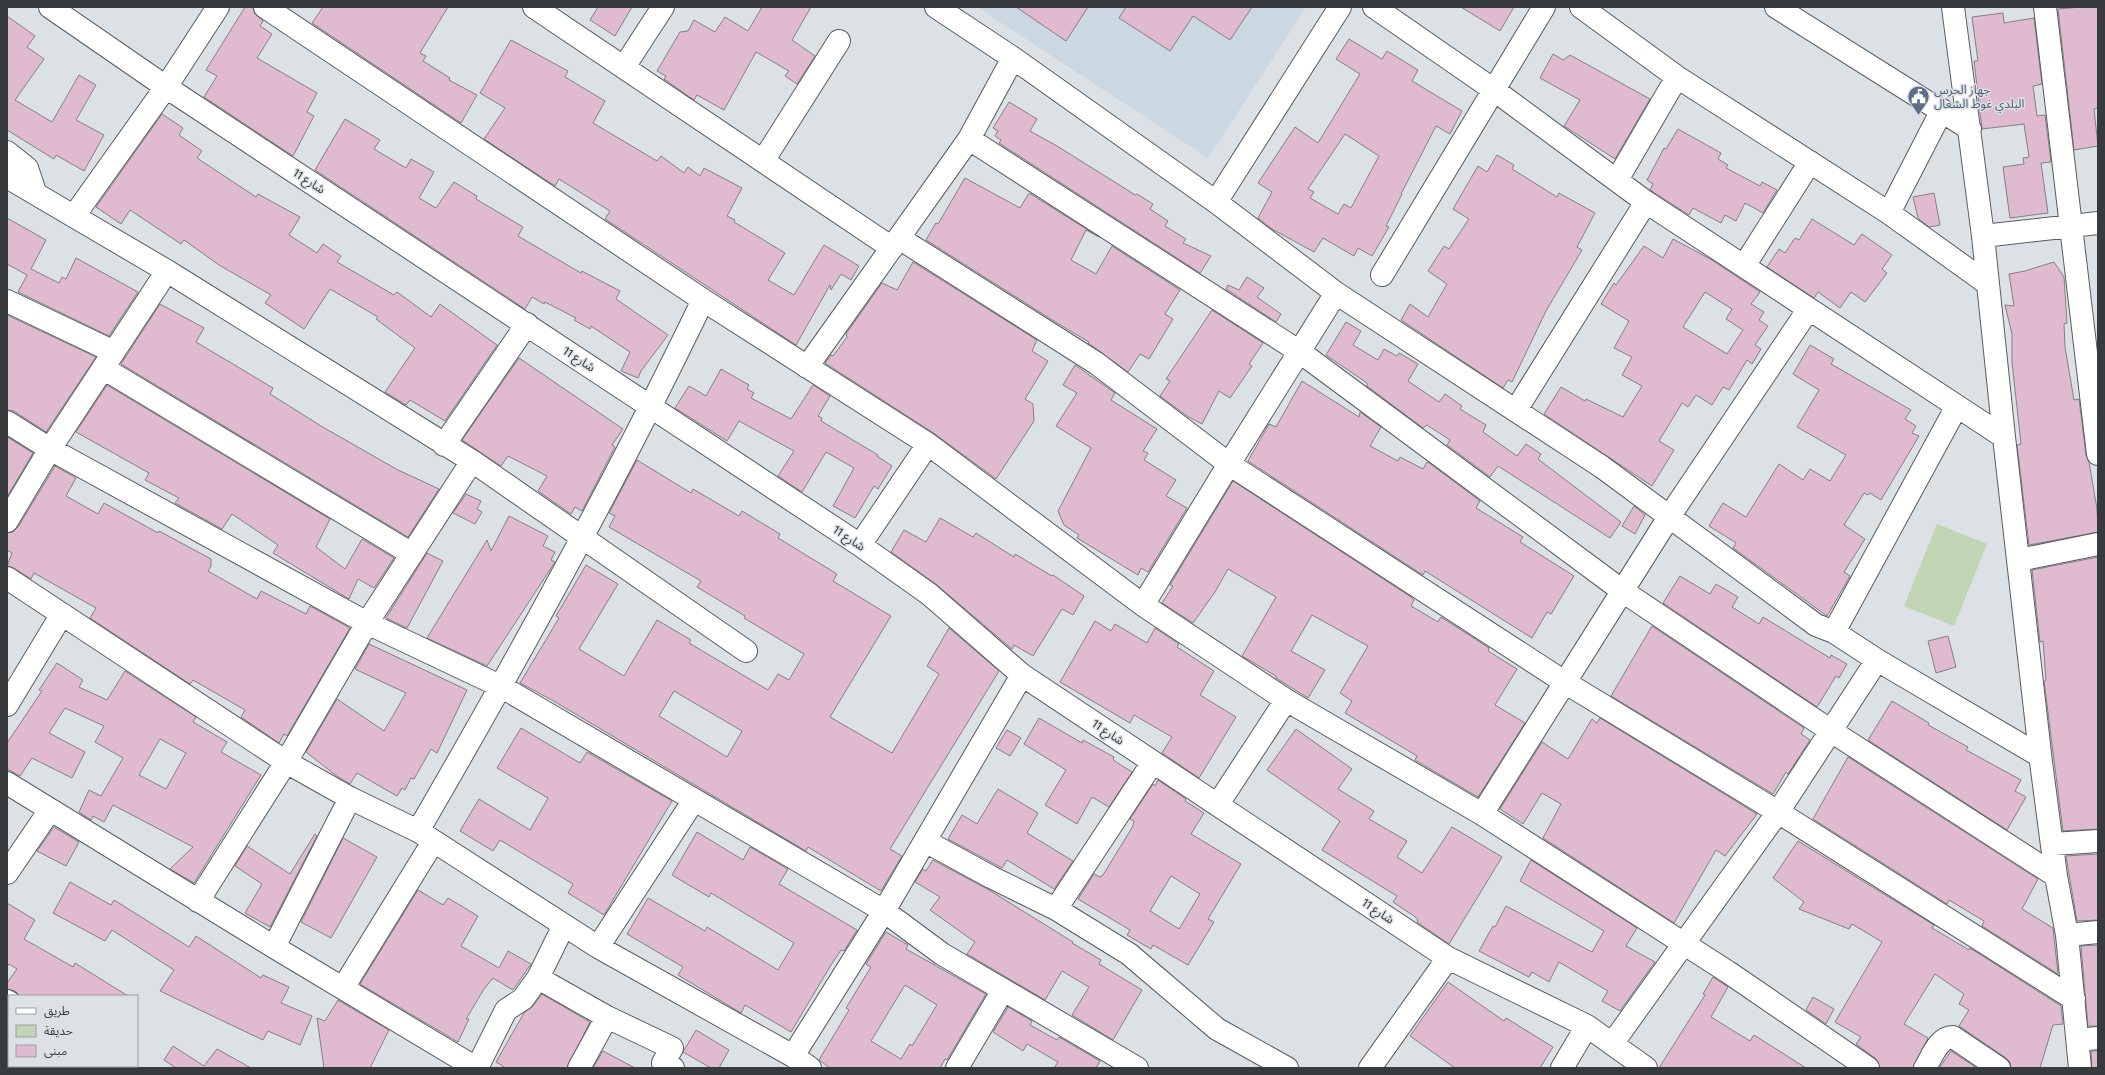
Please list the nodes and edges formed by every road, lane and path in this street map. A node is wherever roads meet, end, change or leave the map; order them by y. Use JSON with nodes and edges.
{"nodes":[{"id":1,"x":50,"y":7,"type":"edge"},
{"id":2,"x":218,"y":7,"type":"edge"},
{"id":3,"x":265,"y":7,"type":"edge"},
{"id":4,"x":534,"y":7,"type":"edge"},
{"id":5,"x":663,"y":7,"type":"edge"},
{"id":6,"x":936,"y":7,"type":"edge"},
{"id":7,"x":1340,"y":7,"type":"edge"},
{"id":8,"x":1374,"y":7,"type":"edge"},
{"id":9,"x":1544,"y":7,"type":"edge"},
{"id":10,"x":1580,"y":7,"type":"edge"},
{"id":11,"x":1776,"y":7,"type":"edge"},
{"id":12,"x":1953,"y":7,"type":"edge"},
{"id":13,"x":2045,"y":7,"type":"edge"},
{"id":14,"x":839,"y":41,"type":"dead end"},
{"id":15,"x":1013,"y":58,"type":"junction"},
{"id":16,"x":624,"y":67,"type":"junction"},
{"id":17,"x":1677,"y":77,"type":"junction"},
{"id":18,"x":166,"y":86,"type":"junction"},
{"id":19,"x":1494,"y":90,"type":"junction"},
{"id":20,"x":1942,"y":110,"type":"junction"},
{"id":21,"x":1970,"y":129,"type":"junction"},
{"id":22,"x":969,"y":139,"type":"junction"},
{"id":23,"x":7,"y":152,"type":"edge"},
{"id":24,"x":763,"y":161,"type":"junction"},
{"id":25,"x":1810,"y":162,"type":"junction"},
{"id":26,"x":7,"y":177,"type":"edge"},
{"id":27,"x":1617,"y":180,"type":"junction"},
{"id":28,"x":35,"y":192,"type":"junction"},
{"id":29,"x":1216,"y":202,"type":"junction"},
{"id":30,"x":1646,"y":202,"type":"junction"},
{"id":31,"x":1889,"y":213,"type":"junction"},
{"id":32,"x":74,"y":216,"type":"junction"},
{"id":33,"x":2098,"y":223,"type":"edge"},
{"id":34,"x":2072,"y":226,"type":"junction"},
{"id":35,"x":1984,"y":236,"type":"junction"},
{"id":36,"x":896,"y":243,"type":"junction"},
{"id":37,"x":1744,"y":266,"type":"junction"},
{"id":38,"x":167,"y":271,"type":"junction"},
{"id":39,"x":1382,"y":275,"type":"dead end"},
{"id":40,"x":1988,"y":284,"type":"junction"},
{"id":41,"x":1336,"y":293,"type":"junction"},
{"id":42,"x":703,"y":300,"type":"junction"},
{"id":43,"x":7,"y":302,"type":"edge"},
{"id":44,"x":1808,"y":310,"type":"junction"},
{"id":45,"x":526,"y":324,"type":"junction"},
{"id":46,"x":1300,"y":352,"type":"junction"},
{"id":47,"x":109,"y":360,"type":"junction"},
{"id":48,"x":807,"y":367,"type":"junction"},
{"id":49,"x":1957,"y":406,"type":"junction"},
{"id":50,"x":652,"y":407,"type":"junction"},
{"id":51,"x":1516,"y":410,"type":"junction"},
{"id":52,"x":7,"y":422,"type":"edge"},
{"id":53,"x":2004,"y":437,"type":"junction"},
{"id":54,"x":444,"y":444,"type":"junction"},
{"id":55,"x":928,"y":444,"type":"junction"},
{"id":56,"x":50,"y":449,"type":"junction"},
{"id":57,"x":2098,"y":454,"type":"edge"},
{"id":58,"x":472,"y":461,"type":"junction"},
{"id":59,"x":1229,"y":464,"type":"junction"},
{"id":60,"x":1670,"y":517,"type":"junction"},
{"id":61,"x":7,"y":521,"type":"edge"},
{"id":62,"x":583,"y":537,"type":"junction"},
{"id":63,"x":2098,"y":544,"type":"edge"},
{"id":64,"x":860,"y":545,"type":"junction"},
{"id":65,"x":412,"y":554,"type":"junction"},
{"id":66,"x":2019,"y":560,"type":"junction"},
{"id":67,"x":7,"y":578,"type":"edge"},
{"id":68,"x":1624,"y":592,"type":"junction"},
{"id":69,"x":1143,"y":605,"type":"junction"},
{"id":70,"x":62,"y":614,"type":"junction"},
{"id":71,"x":367,"y":623,"type":"junction"},
{"id":72,"x":1834,"y":632,"type":"junction"},
{"id":73,"x":746,"y":652,"type":"dead end"},
{"id":74,"x":1877,"y":660,"type":"junction"},
{"id":75,"x":1022,"y":675,"type":"junction"},
{"id":76,"x":1566,"y":683,"type":"junction"},
{"id":77,"x":502,"y":687,"type":"junction"},
{"id":78,"x":1286,"y":700,"type":"junction"},
{"id":79,"x":7,"y":705,"type":"edge"},
{"id":80,"x":1831,"y":731,"type":"junction"},
{"id":81,"x":2040,"y":756,"type":"junction"},
{"id":82,"x":286,"y":762,"type":"junction"},
{"id":83,"x":1153,"y":762,"type":"junction"},
{"id":84,"x":7,"y":783,"type":"edge"},
{"id":85,"x":350,"y":798,"type":"junction"},
{"id":86,"x":694,"y":800,"type":"junction"},
{"id":87,"x":1218,"y":804,"type":"junction"},
{"id":88,"x":50,"y":810,"type":"junction"},
{"id":89,"x":1778,"y":812,"type":"junction"},
{"id":90,"x":1482,"y":814,"type":"junction"},
{"id":91,"x":426,"y":836,"type":"junction"},
{"id":92,"x":925,"y":841,"type":"junction"},
{"id":93,"x":2098,"y":841,"type":"edge"},
{"id":94,"x":2053,"y":844,"type":"junction"},
{"id":95,"x":7,"y":873,"type":"edge"},
{"id":96,"x":2056,"y":876,"type":"junction"},
{"id":97,"x":198,"y":901,"type":"junction"},
{"id":98,"x":1056,"y":909,"type":"junction"},
{"id":99,"x":884,"y":911,"type":"junction"},
{"id":100,"x":564,"y":925,"type":"junction"},
{"id":101,"x":2098,"y":932,"type":"edge"},
{"id":102,"x":2067,"y":935,"type":"junction"},
{"id":103,"x":1683,"y":944,"type":"junction"},
{"id":104,"x":274,"y":947,"type":"junction"},
{"id":105,"x":598,"y":947,"type":"junction"},
{"id":106,"x":1448,"y":958,"type":"junction"},
{"id":107,"x":538,"y":978,"type":"junction"},
{"id":108,"x":343,"y":988,"type":"junction"},
{"id":109,"x":1003,"y":990,"type":"junction"},
{"id":110,"x":2074,"y":999,"type":"junction"},
{"id":111,"x":607,"y":1017,"type":"junction"},
{"id":112,"x":1587,"y":1026,"type":"junction"},
{"id":113,"x":2088,"y":1039,"type":"edge"},
{"id":114,"x":1612,"y":1044,"type":"junction"},
{"id":115,"x":801,"y":1062,"type":"edge"},
{"id":116,"x":477,"y":1068,"type":"edge"},
{"id":117,"x":579,"y":1068,"type":"edge"},
{"id":118,"x":673,"y":1068,"type":"edge"},
{"id":119,"x":957,"y":1068,"type":"edge"},
{"id":120,"x":1137,"y":1068,"type":"edge"},
{"id":121,"x":1287,"y":1068,"type":"edge"},
{"id":122,"x":1370,"y":1068,"type":"edge"},
{"id":123,"x":1562,"y":1068,"type":"edge"},
{"id":124,"x":1646,"y":1068,"type":"edge"},
{"id":125,"x":1868,"y":1068,"type":"edge"},
{"id":126,"x":1925,"y":1068,"type":"edge"},
{"id":127,"x":1999,"y":1068,"type":"edge"},
{"id":128,"x":2080,"y":1068,"type":"edge"}],
"edges":[{"from":1,"to":18,"type":"street","name":"شارع 11"},
{"from":2,"to":18,"type":"street"},
{"from":3,"to":42,"type":"street"},
{"from":4,"to":16,"type":"street"},
{"from":5,"to":16,"type":"street"},
{"from":6,"to":15,"type":"street"},
{"from":7,"to":29,"type":"street"},
{"from":8,"to":19,"type":"street"},
{"from":9,"to":19,"type":"street"},
{"from":10,"to":17,"type":"street"},
{"from":11,"to":20,"type":"street"},
{"from":12,"to":21,"type":"street"},
{"from":13,"to":34,"type":"street"},
{"from":14,"to":24,"type":"street"},
{"from":15,"to":22,"type":"street"},
{"from":15,"to":29,"type":"street"},
{"from":16,"to":24,"type":"street"},
{"from":17,"to":25,"type":"street"},
{"from":17,"to":27,"type":"street"},
{"from":18,"to":32,"type":"street"},
{"from":18,"to":45,"type":"street","name":"شارع 11"},
{"from":19,"to":27,"type":"street"},
{"from":19,"to":39,"type":"street"},
{"from":20,"to":21,"type":"street"},
{"from":20,"to":31,"type":"street"},
{"from":21,"to":35,"type":"street"},
{"from":22,"to":36,"type":"street"},
{"from":22,"to":46,"type":"street"},
{"from":23,"to":28,"type":"street"},
{"from":24,"to":36,"type":"street"},
{"from":25,"to":31,"type":"street"},
{"from":25,"to":37,"type":"street"},
{"from":26,"to":28,"type":"street"},
{"from":27,"to":30,"type":"street"},
{"from":28,"to":32,"type":"street"},
{"from":29,"to":41,"type":"street"},
{"from":30,"to":37,"type":"street"},
{"from":30,"to":51,"type":"street"},
{"from":31,"to":40,"type":"street"},
{"from":32,"to":38,"type":"street"},
{"from":33,"to":34,"type":"street"},
{"from":34,"to":35,"type":"street"},
{"from":34,"to":57,"type":"street"},
{"from":35,"to":40,"type":"street"},
{"from":36,"to":48,"type":"street"},
{"from":36,"to":59,"type":"street"},
{"from":37,"to":44,"type":"street"},
{"from":38,"to":47,"type":"street"},
{"from":38,"to":54,"type":"street"},
{"from":40,"to":53,"type":"street"},
{"from":41,"to":46,"type":"street"},
{"from":41,"to":51,"type":"street"},
{"from":42,"to":48,"type":"street"},
{"from":42,"to":50,"type":"street"},
{"from":43,"to":47,"type":"street"},
{"from":44,"to":49,"type":"street"},
{"from":44,"to":60,"type":"street"},
{"from":45,"to":50,"type":"street","name":"شارع 11"},
{"from":45,"to":54,"type":"street"},
{"from":46,"to":59,"type":"street"},
{"from":46,"to":68,"type":"street"},
{"from":47,"to":56,"type":"street"},
{"from":47,"to":65,"type":"street"},
{"from":48,"to":55,"type":"street"},
{"from":49,"to":53,"type":"street"},
{"from":49,"to":72,"type":"street"},
{"from":50,"to":62,"type":"street"},
{"from":50,"to":64,"type":"street","name":"شارع 11"},
{"from":51,"to":60,"type":"street"},
{"from":52,"to":56,"type":"street"},
{"from":53,"to":66,"type":"street"},
{"from":54,"to":58,"type":"street"},
{"from":55,"to":64,"type":"street"},
{"from":55,"to":69,"type":"street"},
{"from":56,"to":61,"type":"street"},
{"from":56,"to":71,"type":"street"},
{"from":58,"to":62,"type":"street"},
{"from":58,"to":65,"type":"street"},
{"from":59,"to":69,"type":"street"},
{"from":59,"to":76,"type":"street"},
{"from":60,"to":68,"type":"street"},
{"from":60,"to":72,"type":"street"},
{"from":62,"to":73,"type":"street"},
{"from":62,"to":77,"type":"street"},
{"from":63,"to":66,"type":"street"},
{"from":64,"to":75,"type":"street","name":"شارع 11"},
{"from":65,"to":71,"type":"street"},
{"from":66,"to":81,"type":"street"},
{"from":67,"to":70,"type":"street"},
{"from":68,"to":76,"type":"street"},
{"from":68,"to":80,"type":"street"},
{"from":69,"to":78,"type":"street"},
{"from":70,"to":79,"type":"street"},
{"from":70,"to":82,"type":"street"},
{"from":71,"to":77,"type":"street"},
{"from":71,"to":82,"type":"street"},
{"from":72,"to":74,"type":"street"},
{"from":74,"to":80,"type":"street"},
{"from":74,"to":81,"type":"street"},
{"from":75,"to":83,"type":"street","name":"شارع 11"},
{"from":75,"to":92,"type":"street"},
{"from":76,"to":89,"type":"street"},
{"from":76,"to":90,"type":"street"},
{"from":77,"to":86,"type":"street"},
{"from":77,"to":91,"type":"street"},
{"from":78,"to":87,"type":"street"},
{"from":78,"to":90,"type":"street"},
{"from":80,"to":89,"type":"street"},
{"from":80,"to":96,"type":"street"},
{"from":81,"to":94,"type":"street"},
{"from":82,"to":85,"type":"street"},
{"from":82,"to":97,"type":"street"},
{"from":83,"to":87,"type":"street","name":"شارع 11"},
{"from":83,"to":98,"type":"street"},
{"from":84,"to":88,"type":"street"},
{"from":85,"to":91,"type":"street"},
{"from":85,"to":104,"type":"street"},
{"from":86,"to":99,"type":"street"},
{"from":86,"to":105,"type":"street"},
{"from":87,"to":106,"type":"street","name":"شارع 11"},
{"from":88,"to":95,"type":"street"},
{"from":88,"to":97,"type":"street"},
{"from":89,"to":103,"type":"street"},
{"from":89,"to":110,"type":"street"},
{"from":90,"to":103,"type":"street"},
{"from":91,"to":100,"type":"street"},
{"from":91,"to":108,"type":"street"},
{"from":92,"to":98,"type":"street"},
{"from":92,"to":99,"type":"street"},
{"from":93,"to":94,"type":"street"},
{"from":94,"to":96,"type":"street"},
{"from":96,"to":102,"type":"street"},
{"from":97,"to":104,"type":"street"},
{"from":98,"to":121,"type":"street"},
{"from":99,"to":109,"type":"street"},
{"from":99,"to":115,"type":"street"},
{"from":100,"to":105,"type":"street"},
{"from":100,"to":107,"type":"street"},
{"from":101,"to":102,"type":"street"},
{"from":102,"to":110,"type":"street"},
{"from":103,"to":114,"type":"street"},
{"from":103,"to":125,"type":"street"},
{"from":104,"to":108,"type":"street"},
{"from":105,"to":115,"type":"street"},
{"from":106,"to":112,"type":"street","name":"شارع 11"},
{"from":106,"to":122,"type":"street"},
{"from":107,"to":111,"type":"street"},
{"from":107,"to":116,"type":"street"},
{"from":108,"to":116,"type":"street"},
{"from":109,"to":119,"type":"street"},
{"from":109,"to":120,"type":"street"},
{"from":110,"to":113,"type":"street"},
{"from":111,"to":117,"type":"street"},
{"from":111,"to":118,"type":"street"},
{"from":112,"to":114,"type":"street","name":"شارع 11"},
{"from":112,"to":123,"type":"street"},
{"from":113,"to":128,"type":"street"},
{"from":114,"to":124,"type":"street","name":"شارع 11"},
{"from":126,"to":127,"type":"street"}]}
